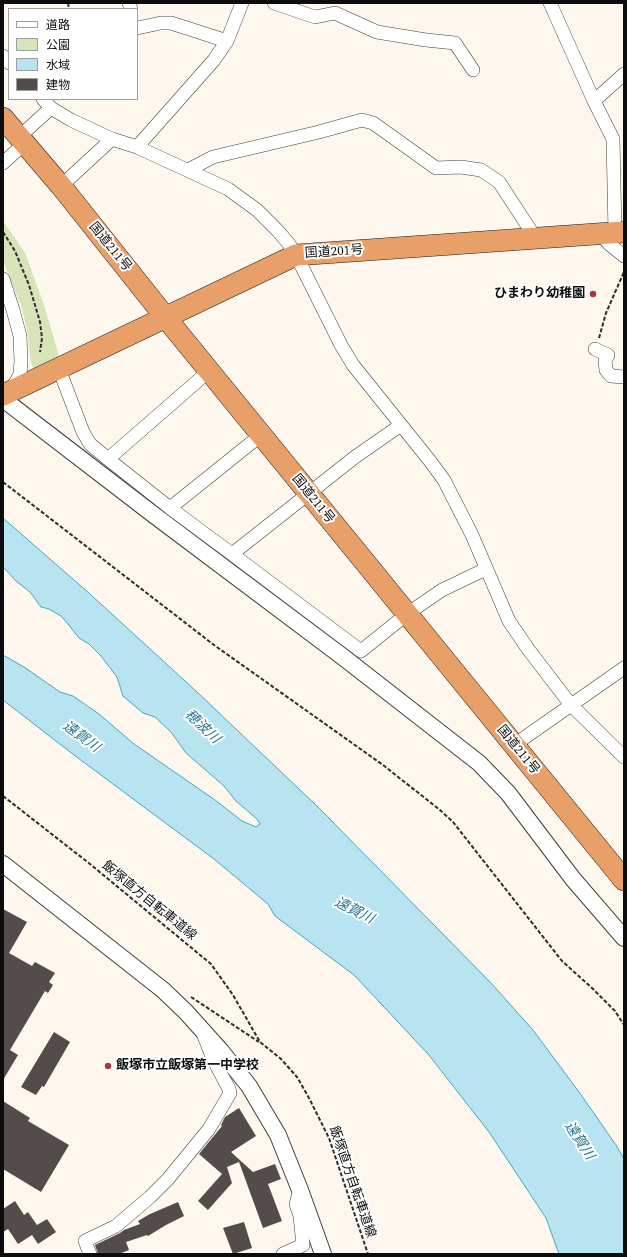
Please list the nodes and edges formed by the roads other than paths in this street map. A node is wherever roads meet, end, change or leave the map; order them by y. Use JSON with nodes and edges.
{"nodes":[{"id":1,"x":242,"y":3,"type":"edge"},
{"id":2,"x":274,"y":3,"type":"edge"},
{"id":3,"x":331,"y":3,"type":"edge"},
{"id":4,"x":550,"y":3,"type":"edge"},
{"id":5,"x":321,"y":16,"type":"junction"},
{"id":6,"x":138,"y":28,"type":"edge"},
{"id":7,"x":227,"y":41,"type":"junction"},
{"id":8,"x":473,"y":70,"type":"dead end"},
{"id":9,"x":624,"y":74,"type":"edge"},
{"id":10,"x":594,"y":101,"type":"junction"},
{"id":11,"x":47,"y":103,"type":"edge"},
{"id":12,"x":3,"y":118,"type":"edge"},
{"id":13,"x":112,"y":139,"type":"junction"},
{"id":14,"x":22,"y":140,"type":"junction"},
{"id":15,"x":137,"y":147,"type":"junction"},
{"id":16,"x":3,"y":163,"type":"edge"},
{"id":17,"x":188,"y":170,"type":"junction"},
{"id":18,"x":61,"y":186,"type":"junction"},
{"id":19,"x":613,"y":232,"type":"edge"},
{"id":20,"x":532,"y":238,"type":"junction"},
{"id":21,"x":296,"y":255,"type":"junction"},
{"id":22,"x":624,"y":256,"type":"edge"},
{"id":23,"x":3,"y":279,"type":"edge"},
{"id":24,"x":166,"y":318,"type":"junction"},
{"id":25,"x":595,"y":349,"type":"road end"},
{"id":26,"x":59,"y":369,"type":"junction"},
{"id":27,"x":209,"y":371,"type":"junction"},
{"id":28,"x":624,"y":377,"type":"edge"},
{"id":29,"x":3,"y":395,"type":"edge"},
{"id":30,"x":3,"y":399,"type":"edge"},
{"id":31,"x":401,"y":425,"type":"junction"},
{"id":32,"x":261,"y":435,"type":"junction"},
{"id":33,"x":108,"y":459,"type":"junction"},
{"id":34,"x":308,"y":493,"type":"junction"},
{"id":35,"x":170,"y":508,"type":"junction"},
{"id":36,"x":232,"y":554,"type":"junction"},
{"id":37,"x":486,"y":569,"type":"junction"},
{"id":38,"x":407,"y":614,"type":"junction"},
{"id":39,"x":624,"y":668,"type":"edge"},
{"id":40,"x":571,"y":705,"type":"junction"},
{"id":41,"x":514,"y":745,"type":"junction"},
{"id":42,"x":624,"y":757,"type":"edge"},
{"id":43,"x":3,"y":864,"type":"edge"},
{"id":44,"x":624,"y":880,"type":"edge"},
{"id":45,"x":624,"y":938,"type":"edge"},
{"id":46,"x":201,"y":1029,"type":"junction"},
{"id":47,"x":300,"y":1190,"type":"junction"},
{"id":48,"x":90,"y":1254,"type":"edge"},
{"id":49,"x":282,"y":1254,"type":"edge"},
{"id":50,"x":324,"y":1254,"type":"edge"}],
"edges":[{"from":1,"to":7,"type":"street"},
{"from":2,"to":5,"type":"street"},
{"from":3,"to":5,"type":"street"},
{"from":4,"to":10,"type":"street"},
{"from":5,"to":8,"type":"street"},
{"from":6,"to":7,"type":"street"},
{"from":7,"to":15,"type":"street"},
{"from":9,"to":10,"type":"street"},
{"from":10,"to":19,"type":"street"},
{"from":11,"to":13,"type":"street"},
{"from":11,"to":14,"type":"street"},
{"from":12,"to":14,"type":"highway","name":"国道211号"},
{"from":13,"to":15,"type":"street"},
{"from":13,"to":18,"type":"street"},
{"from":14,"to":16,"type":"street"},
{"from":14,"to":18,"type":"highway","name":"国道211号"},
{"from":15,"to":17,"type":"street"},
{"from":17,"to":20,"type":"street"},
{"from":17,"to":21,"type":"street"},
{"from":18,"to":24,"type":"highway","name":"国道211号"},
{"from":19,"to":20,"type":"highway","name":"国道201号"},
{"from":19,"to":22,"type":"street"},
{"from":20,"to":21,"type":"highway","name":"国道201号"},
{"from":21,"to":24,"type":"highway","name":"国道201号"},
{"from":21,"to":31,"type":"street"},
{"from":23,"to":29,"type":"street"},
{"from":24,"to":26,"type":"highway","name":"国道201号"},
{"from":24,"to":27,"type":"highway","name":"国道211号"},
{"from":25,"to":28,"type":"street"},
{"from":26,"to":29,"type":"highway","name":"国道201号"},
{"from":26,"to":33,"type":"street"},
{"from":27,"to":32,"type":"highway","name":"国道211号"},
{"from":27,"to":33,"type":"street"},
{"from":30,"to":45,"type":"street"},
{"from":31,"to":34,"type":"street"},
{"from":31,"to":37,"type":"street"},
{"from":32,"to":34,"type":"highway","name":"国道211号"},
{"from":32,"to":35,"type":"street"},
{"from":33,"to":35,"type":"street"},
{"from":34,"to":36,"type":"street"},
{"from":34,"to":38,"type":"highway","name":"国道211号"},
{"from":35,"to":36,"type":"street"},
{"from":36,"to":38,"type":"street"},
{"from":37,"to":38,"type":"street"},
{"from":37,"to":40,"type":"street"},
{"from":38,"to":41,"type":"highway","name":"国道211号"},
{"from":39,"to":40,"type":"street"},
{"from":40,"to":41,"type":"street"},
{"from":40,"to":42,"type":"street"},
{"from":41,"to":44,"type":"highway","name":"国道211号"},
{"from":43,"to":46,"type":"street"},
{"from":46,"to":47,"type":"street"},
{"from":46,"to":48,"type":"street"},
{"from":47,"to":49,"type":"street"},
{"from":47,"to":50,"type":"street"}]}
